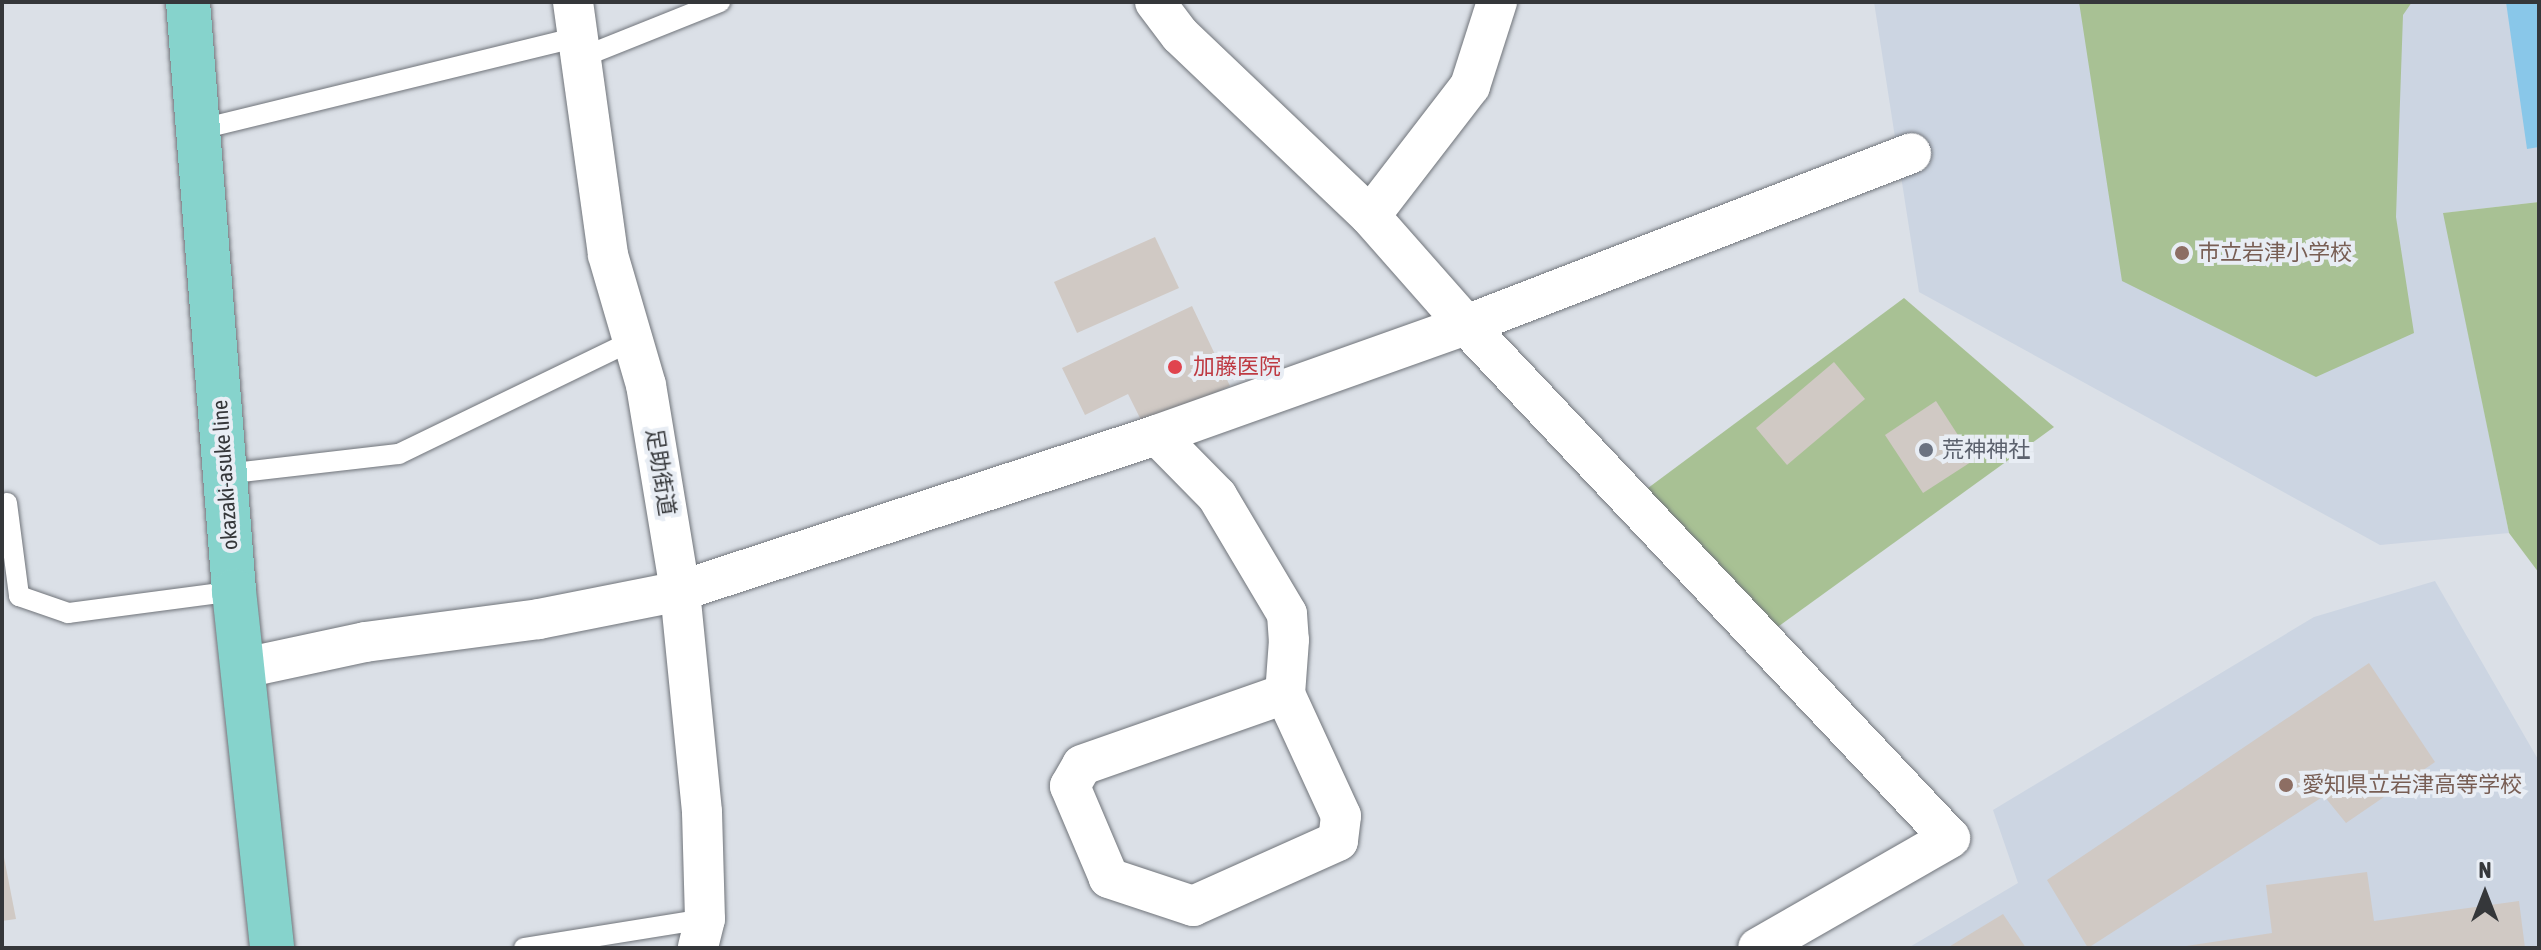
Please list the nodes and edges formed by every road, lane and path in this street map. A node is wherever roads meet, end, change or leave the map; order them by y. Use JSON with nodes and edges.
{"nodes":[{"id":1,"x":188,"y":2,"type":"edge"},
{"id":2,"x":720,"y":2,"type":"edge"},
{"id":3,"x":1155,"y":2,"type":"edge"},
{"id":4,"x":1497,"y":2,"type":"edge"},
{"id":5,"x":577,"y":32,"type":"edge"},
{"id":6,"x":197,"y":130,"type":"junction"},
{"id":7,"x":1911,"y":153,"type":"dead end"},
{"id":8,"x":1370,"y":216,"type":"junction"},
{"id":9,"x":1466,"y":325,"type":"junction"},
{"id":10,"x":634,"y":340,"type":"junction"},
{"id":11,"x":1157,"y":435,"type":"junction"},
{"id":12,"x":225,"y":474,"type":"junction"},
{"id":13,"x":7,"y":503,"type":"dead end"},
{"id":14,"x":234,"y":591,"type":"junction"},
{"id":15,"x":680,"y":591,"type":"junction"},
{"id":16,"x":244,"y":668,"type":"junction"},
{"id":17,"x":1285,"y":694,"type":"junction"},
{"id":18,"x":702,"y":933,"type":"edge"},
{"id":19,"x":272,"y":948,"type":"edge"},
{"id":20,"x":524,"y":948,"type":"edge"},
{"id":21,"x":1758,"y":948,"type":"edge"}],
"edges":[{"from":1,"to":6,"type":"main road","name":"okazaki-asuke line"},
{"from":2,"to":5,"type":"lane"},
{"from":3,"to":8,"type":"street"},
{"from":4,"to":8,"type":"street"},
{"from":5,"to":6,"type":"lane"},
{"from":5,"to":10,"type":"street","name":"足助街道"},
{"from":6,"to":12,"type":"main road","name":"okazaki-asuke line"},
{"from":7,"to":9,"type":"street"},
{"from":8,"to":9,"type":"street"},
{"from":9,"to":11,"type":"street"},
{"from":9,"to":21,"type":"street"},
{"from":10,"to":12,"type":"lane"},
{"from":10,"to":15,"type":"street","name":"足助街道"},
{"from":11,"to":15,"type":"street"},
{"from":11,"to":17,"type":"street"},
{"from":12,"to":14,"type":"main road","name":"okazaki-asuke line"},
{"from":13,"to":14,"type":"lane"},
{"from":14,"to":16,"type":"main road","name":"okazaki-asuke line"},
{"from":15,"to":16,"type":"street"},
{"from":15,"to":18,"type":"street","name":"足助街道"},
{"from":16,"to":19,"type":"main road","name":"okazaki-asuke line"},
{"from":17,"to":17,"type":"street"},
{"from":18,"to":20,"type":"lane"}]}
